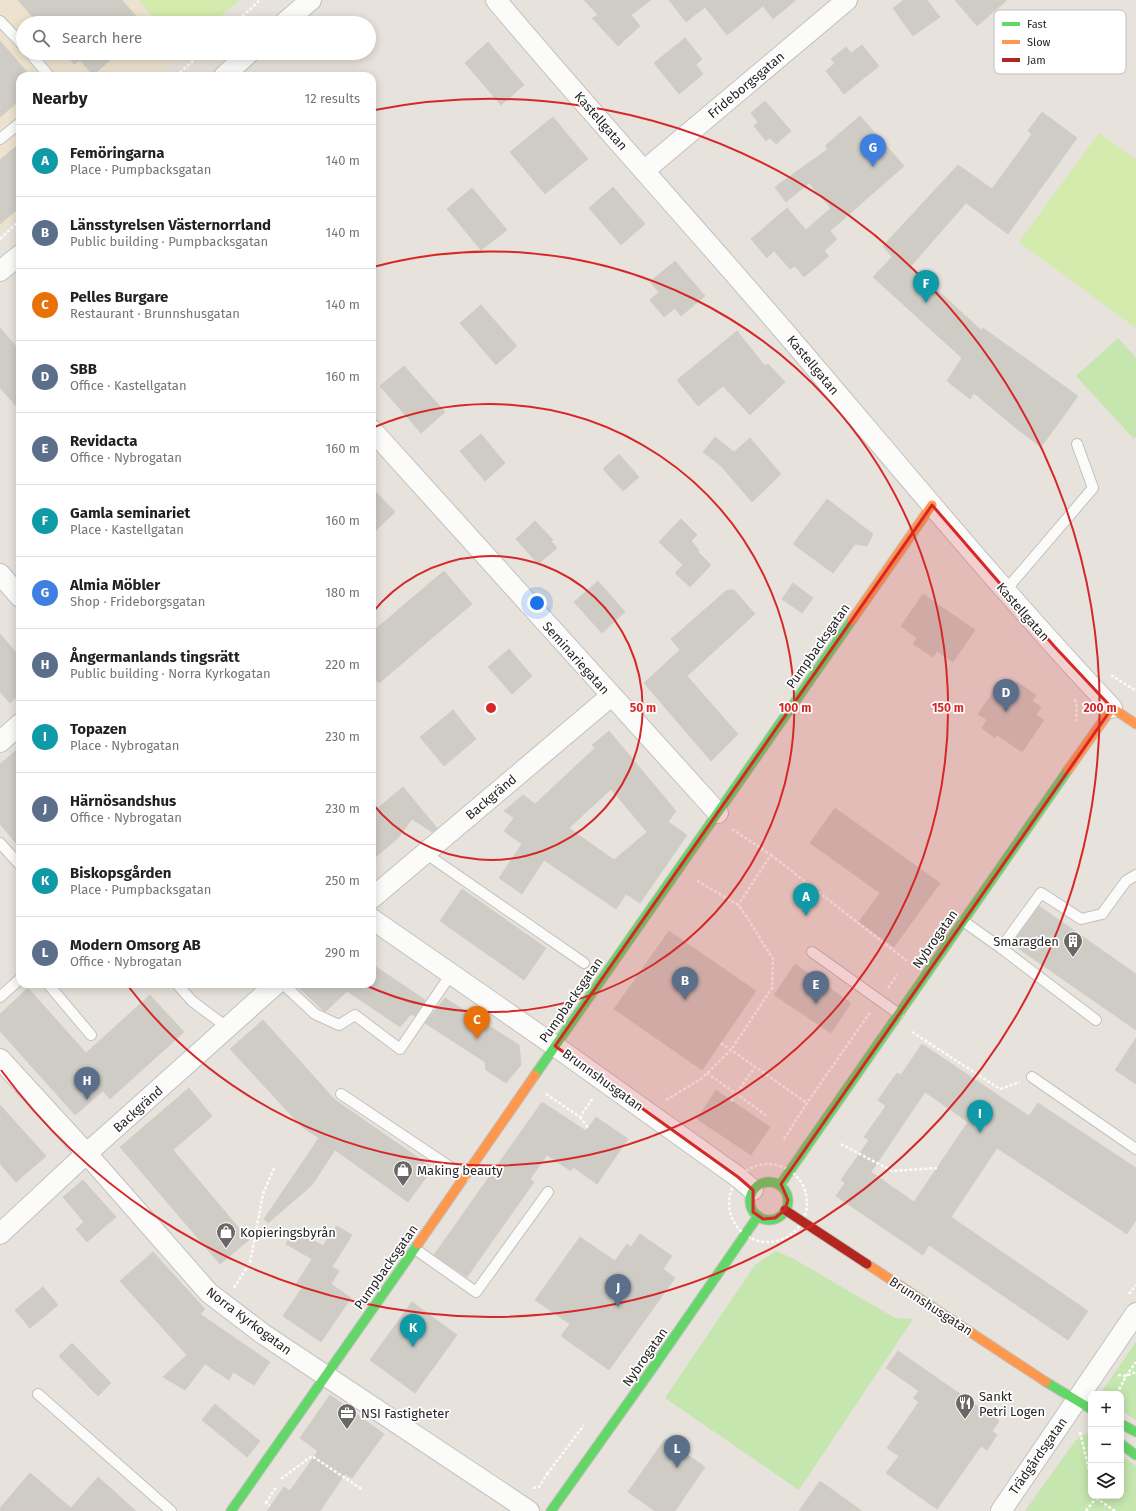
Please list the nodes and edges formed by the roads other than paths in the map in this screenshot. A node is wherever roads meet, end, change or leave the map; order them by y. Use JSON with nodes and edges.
{"nodes":[{"id":1,"x":311,"y":0,"type":"edge"},
{"id":2,"x":496,"y":0,"type":"edge"},
{"id":3,"x":844,"y":1,"type":"edge"},
{"id":4,"x":292,"y":16,"type":"edge"},
{"id":5,"x":0,"y":21,"type":"edge"},
{"id":6,"x":16,"y":38,"type":"edge"},
{"id":7,"x":36,"y":60,"type":"edge"},
{"id":8,"x":241,"y":60,"type":"edge"},
{"id":9,"x":46,"y":72,"type":"edge"},
{"id":10,"x":228,"y":72,"type":"edge"},
{"id":11,"x":16,"y":126,"type":"edge"},
{"id":12,"x":0,"y":140,"type":"edge"},
{"id":13,"x":645,"y":170,"type":"junction"},
{"id":14,"x":16,"y":258,"type":"edge"},
{"id":15,"x":0,"y":271,"type":"edge"},
{"id":16,"x":376,"y":434,"type":"edge"},
{"id":17,"x":1077,"y":444,"type":"dead end"},
{"id":18,"x":932,"y":505,"type":"junction"},
{"id":19,"x":0,"y":574,"type":"edge"},
{"id":20,"x":1006,"y":591,"type":"junction"},
{"id":21,"x":16,"y":592,"type":"edge"},
{"id":22,"x":611,"y":696,"type":"junction"},
{"id":23,"x":1112,"y":708,"type":"junction"},
{"id":24,"x":1136,"y":724,"type":"edge"},
{"id":25,"x":16,"y":727,"type":"edge"},
{"id":26,"x":1,"y":740,"type":"edge"},
{"id":27,"x":716,"y":815,"type":"junction"},
{"id":28,"x":0,"y":843,"type":"edge"},
{"id":29,"x":425,"y":853,"type":"junction"},
{"id":30,"x":16,"y":861,"type":"edge"},
{"id":31,"x":1136,"y":875,"type":"edge"},
{"id":32,"x":376,"y":895,"type":"edge"},
{"id":33,"x":963,"y":921,"type":"junction"},
{"id":34,"x":376,"y":922,"type":"edge"},
{"id":35,"x":1001,"y":948,"type":"junction"},
{"id":36,"x":812,"y":952,"type":"dead end"},
{"id":37,"x":584,"y":963,"type":"dead end"},
{"id":38,"x":451,"y":974,"type":"junction"},
{"id":39,"x":16,"y":983,"type":"edge"},
{"id":40,"x":51,"y":988,"type":"edge"},
{"id":41,"x":181,"y":988,"type":"edge"},
{"id":42,"x":272,"y":988,"type":"edge"},
{"id":43,"x":287,"y":988,"type":"edge"},
{"id":44,"x":0,"y":997,"type":"edge"},
{"id":45,"x":899,"y":1014,"type":"junction"},
{"id":46,"x":1096,"y":1020,"type":"dead end"},
{"id":47,"x":228,"y":1028,"type":"junction"},
{"id":48,"x":91,"y":1035,"type":"dead end"},
{"id":49,"x":555,"y":1046,"type":"junction"},
{"id":50,"x":0,"y":1059,"type":"edge"},
{"id":51,"x":1032,"y":1078,"type":"road end"},
{"id":52,"x":341,"y":1094,"type":"dead end"},
{"id":53,"x":1136,"y":1149,"type":"edge"},
{"id":54,"x":87,"y":1154,"type":"junction"},
{"id":55,"x":465,"y":1177,"type":"junction"},
{"id":56,"x":780,"y":1185,"type":"junction"},
{"id":57,"x":753,"y":1190,"type":"junction"},
{"id":58,"x":548,"y":1192,"type":"dead end"},
{"id":59,"x":785,"y":1210,"type":"junction"},
{"id":60,"x":758,"y":1216,"type":"junction"},
{"id":61,"x":0,"y":1234,"type":"edge"},
{"id":62,"x":414,"y":1249,"type":"junction"},
{"id":63,"x":1136,"y":1313,"type":"edge"},
{"id":64,"x":325,"y":1375,"type":"junction"},
{"id":65,"x":38,"y":1394,"type":"dead end"},
{"id":66,"x":1084,"y":1405,"type":"edge"},
{"id":67,"x":1124,"y":1426,"type":"edge"},
{"id":68,"x":1136,"y":1432,"type":"edge"},
{"id":69,"x":1124,"y":1446,"type":"edge"},
{"id":70,"x":1136,"y":1455,"type":"edge"},
{"id":71,"x":171,"y":1511,"type":"edge"},
{"id":72,"x":231,"y":1511,"type":"edge"},
{"id":73,"x":529,"y":1511,"type":"edge"},
{"id":74,"x":551,"y":1511,"type":"edge"},
{"id":75,"x":1001,"y":1511,"type":"edge"}],
"edges":[{"from":1,"to":4,"type":"street"},
{"from":2,"to":13,"type":"street","name":"Kastellgatan"},
{"from":3,"to":13,"type":"street","name":"Frideborgsgatan"},
{"from":5,"to":6,"type":"lane"},
{"from":7,"to":9,"type":"lane"},
{"from":8,"to":10,"type":"street"},
{"from":11,"to":12,"type":"lane"},
{"from":13,"to":18,"type":"street","name":"Kastellgatan"},
{"from":14,"to":15,"type":"street"},
{"from":16,"to":22,"type":"street","name":"Seminariegatan"},
{"from":17,"to":20,"type":"lane"},
{"from":18,"to":20,"type":"street","name":"Kastellgatan"},
{"from":18,"to":27,"type":"main road","name":"Pumpbacksgatan"},
{"from":19,"to":21,"type":"street"},
{"from":20,"to":23,"type":"street","name":"Kastellgatan"},
{"from":22,"to":27,"type":"street","name":"Seminariegatan"},
{"from":22,"to":29,"type":"street","name":"Backgränd"},
{"from":23,"to":24,"type":"main road","name":"Kastellgatan"},
{"from":23,"to":33,"type":"main road","name":"Nybrogatan"},
{"from":25,"to":26,"type":"street"},
{"from":27,"to":49,"type":"main road","name":"Pumpbacksgatan"},
{"from":28,"to":30,"type":"lane"},
{"from":29,"to":32,"type":"street","name":"Backgränd"},
{"from":29,"to":37,"type":"lane"},
{"from":31,"to":35,"type":"lane"},
{"from":33,"to":35,"type":"lane"},
{"from":33,"to":45,"type":"main road","name":"Nybrogatan"},
{"from":34,"to":38,"type":"street","name":"Brunnshusgatan"},
{"from":35,"to":46,"type":"lane"},
{"from":36,"to":45,"type":"lane"},
{"from":38,"to":43,"type":"lane"},
{"from":38,"to":49,"type":"street","name":"Brunnshusgatan"},
{"from":39,"to":44,"type":"lane"},
{"from":40,"to":48,"type":"lane"},
{"from":41,"to":47,"type":"lane"},
{"from":42,"to":47,"type":"street","name":"Backgränd"},
{"from":45,"to":56,"type":"main road","name":"Nybrogatan"},
{"from":47,"to":54,"type":"street","name":"Backgränd"},
{"from":49,"to":55,"type":"main road","name":"Pumpbacksgatan"},
{"from":49,"to":57,"type":"street","name":"Brunnshusgatan"},
{"from":50,"to":54,"type":"street","name":"Norra Kyrkogatan"},
{"from":51,"to":53,"type":"lane"},
{"from":52,"to":55,"type":"lane"},
{"from":54,"to":61,"type":"street","name":"Backgränd"},
{"from":54,"to":64,"type":"street","name":"Norra Kyrkogatan"},
{"from":55,"to":62,"type":"main road","name":"Pumpbacksgatan"},
{"from":56,"to":57,"type":"main road"},
{"from":56,"to":59,"type":"main road"},
{"from":57,"to":60,"type":"main road"},
{"from":58,"to":62,"type":"lane"},
{"from":59,"to":60,"type":"main road"},
{"from":59,"to":66,"type":"main road","name":"Brunnshusgatan"},
{"from":60,"to":74,"type":"main road","name":"Nybrogatan"},
{"from":62,"to":64,"type":"main road","name":"Pumpbacksgatan"},
{"from":63,"to":66,"type":"street","name":"Trädgårdsgatan"},
{"from":64,"to":72,"type":"main road","name":"Pumpbacksgatan"},
{"from":64,"to":73,"type":"street","name":"Norra Kyrkogatan"},
{"from":65,"to":71,"type":"lane"},
{"from":66,"to":75,"type":"street","name":"Trädgårdsgatan"},
{"from":67,"to":68,"type":"main road"},
{"from":69,"to":70,"type":"main road"}]}
